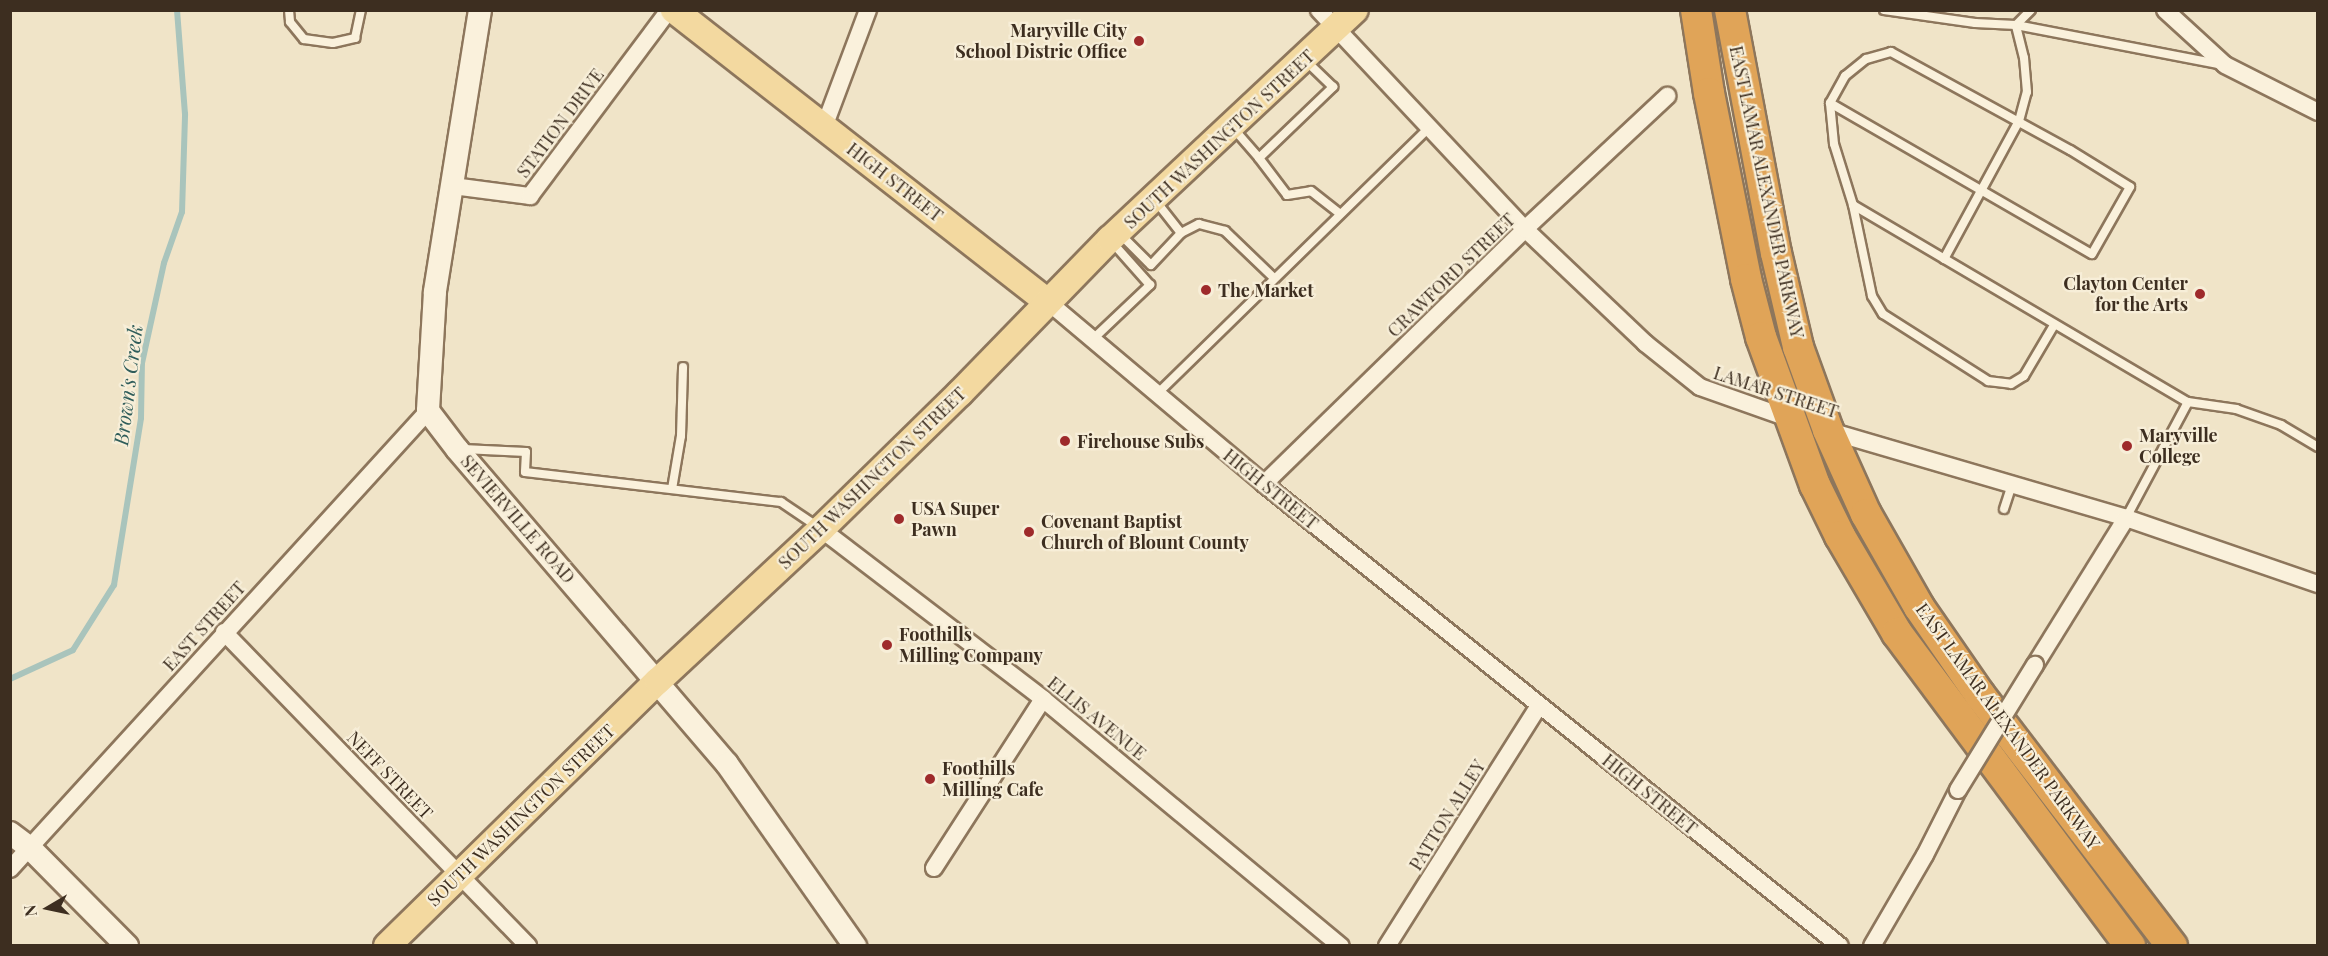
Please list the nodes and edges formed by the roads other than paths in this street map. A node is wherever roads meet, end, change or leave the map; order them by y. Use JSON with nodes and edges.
{"nodes":[{"id":1,"x":289,"y":10,"type":"edge"},
{"id":2,"x":361,"y":10,"type":"edge"},
{"id":3,"x":480,"y":10,"type":"edge"},
{"id":4,"x":669,"y":10,"type":"edge"},
{"id":5,"x":674,"y":10,"type":"edge"},
{"id":6,"x":868,"y":10,"type":"edge"},
{"id":7,"x":1318,"y":10,"type":"edge"},
{"id":8,"x":1355,"y":10,"type":"edge"},
{"id":9,"x":1696,"y":10,"type":"edge"},
{"id":10,"x":1730,"y":10,"type":"edge"},
{"id":11,"x":1884,"y":10,"type":"edge"},
{"id":12,"x":2031,"y":10,"type":"edge"},
{"id":13,"x":2165,"y":10,"type":"edge"},
{"id":14,"x":2016,"y":25,"type":"junction"},
{"id":15,"x":1336,"y":29,"type":"junction"},
{"id":16,"x":1304,"y":59,"type":"junction"},
{"id":17,"x":2225,"y":65,"type":"junction"},
{"id":18,"x":1667,"y":96,"type":"dead end"},
{"id":19,"x":1830,"y":103,"type":"junction"},
{"id":20,"x":2318,"y":112,"type":"edge"},
{"id":21,"x":2019,"y":122,"type":"junction"},
{"id":22,"x":1230,"y":126,"type":"junction"},
{"id":23,"x":824,"y":127,"type":"junction"},
{"id":24,"x":1430,"y":127,"type":"junction"},
{"id":25,"x":1259,"y":158,"type":"junction"},
{"id":26,"x":453,"y":186,"type":"junction"},
{"id":27,"x":1982,"y":190,"type":"junction"},
{"id":28,"x":1154,"y":198,"type":"junction"},
{"id":29,"x":1853,"y":205,"type":"junction"},
{"id":30,"x":1340,"y":214,"type":"junction"},
{"id":31,"x":1525,"y":229,"type":"junction"},
{"id":32,"x":1181,"y":233,"type":"junction"},
{"id":33,"x":1114,"y":236,"type":"junction"},
{"id":34,"x":1944,"y":259,"type":"junction"},
{"id":35,"x":1274,"y":278,"type":"junction"},
{"id":36,"x":1047,"y":301,"type":"junction"},
{"id":37,"x":2054,"y":325,"type":"junction"},
{"id":38,"x":1094,"y":339,"type":"junction"},
{"id":39,"x":683,"y":367,"type":"dead end"},
{"id":40,"x":1156,"y":395,"type":"junction"},
{"id":41,"x":2188,"y":402,"type":"junction"},
{"id":42,"x":428,"y":411,"type":"junction"},
{"id":43,"x":1789,"y":419,"type":"junction"},
{"id":44,"x":1828,"y":430,"type":"junction"},
{"id":45,"x":2318,"y":447,"type":"edge"},
{"id":46,"x":457,"y":448,"type":"junction"},
{"id":47,"x":1264,"y":484,"type":"junction"},
{"id":48,"x":2012,"y":484,"type":"junction"},
{"id":49,"x":672,"y":489,"type":"junction"},
{"id":50,"x":2004,"y":509,"type":"dead end"},
{"id":51,"x":2126,"y":518,"type":"junction"},
{"id":52,"x":821,"y":529,"type":"junction"},
{"id":53,"x":2318,"y":584,"type":"edge"},
{"id":54,"x":224,"y":632,"type":"junction"},
{"id":55,"x":658,"y":681,"type":"junction"},
{"id":56,"x":1043,"y":699,"type":"junction"},
{"id":57,"x":1539,"y":706,"type":"junction"},
{"id":58,"x":10,"y":833,"type":"edge"},
{"id":59,"x":30,"y":848,"type":"junction"},
{"id":60,"x":934,"y":868,"type":"dead end"},
{"id":61,"x":10,"y":869,"type":"edge"},
{"id":62,"x":460,"y":875,"type":"junction"},
{"id":63,"x":851,"y":938,"type":"edge"},
{"id":64,"x":523,"y":944,"type":"edge"},
{"id":65,"x":127,"y":945,"type":"edge"},
{"id":66,"x":387,"y":945,"type":"edge"},
{"id":67,"x":1341,"y":945,"type":"edge"},
{"id":68,"x":1387,"y":945,"type":"edge"},
{"id":69,"x":1840,"y":945,"type":"edge"},
{"id":70,"x":1872,"y":945,"type":"edge"},
{"id":71,"x":2130,"y":945,"type":"edge"},
{"id":72,"x":2172,"y":945,"type":"edge"}],
"edges":[{"from":1,"to":2,"type":"lane"},
{"from":3,"to":26,"type":"street"},
{"from":4,"to":26,"type":"street","name":"STATION DRIVE"},
{"from":5,"to":23,"type":"main road","name":"HIGH STREET"},
{"from":6,"to":23,"type":"street"},
{"from":7,"to":15,"type":"street","name":"LAMAR STREET"},
{"from":8,"to":15,"type":"main road","name":"SOUTH WASHINGTON STREET"},
{"from":9,"to":43,"type":"highway","name":"EAST LAMAR ALEXANDER PARKWAY"},
{"from":10,"to":44,"type":"highway","name":"EAST LAMAR ALEXANDER PARKWAY"},
{"from":11,"to":14,"type":"lane"},
{"from":12,"to":14,"type":"lane"},
{"from":13,"to":17,"type":"street"},
{"from":14,"to":17,"type":"lane"},
{"from":14,"to":21,"type":"lane"},
{"from":15,"to":16,"type":"main road","name":"SOUTH WASHINGTON STREET"},
{"from":15,"to":24,"type":"street","name":"LAMAR STREET"},
{"from":16,"to":22,"type":"main road","name":"SOUTH WASHINGTON STREET"},
{"from":16,"to":25,"type":"lane"},
{"from":17,"to":20,"type":"street"},
{"from":18,"to":31,"type":"street","name":"CRAWFORD STREET"},
{"from":19,"to":21,"type":"lane"},
{"from":19,"to":27,"type":"lane"},
{"from":19,"to":29,"type":"lane"},
{"from":21,"to":27,"type":"lane"},
{"from":21,"to":27,"type":"lane"},
{"from":22,"to":25,"type":"lane"},
{"from":22,"to":28,"type":"main road","name":"SOUTH WASHINGTON STREET"},
{"from":23,"to":36,"type":"main road","name":"HIGH STREET"},
{"from":24,"to":30,"type":"lane"},
{"from":24,"to":31,"type":"street","name":"LAMAR STREET"},
{"from":25,"to":30,"type":"lane"},
{"from":26,"to":42,"type":"street"},
{"from":27,"to":34,"type":"lane"},
{"from":28,"to":32,"type":"lane"},
{"from":28,"to":33,"type":"main road","name":"SOUTH WASHINGTON STREET"},
{"from":29,"to":34,"type":"lane"},
{"from":29,"to":37,"type":"lane"},
{"from":30,"to":35,"type":"lane"},
{"from":31,"to":43,"type":"street","name":"LAMAR STREET"},
{"from":31,"to":47,"type":"street","name":"CRAWFORD STREET"},
{"from":32,"to":33,"type":"lane"},
{"from":32,"to":35,"type":"lane"},
{"from":33,"to":36,"type":"main road","name":"SOUTH WASHINGTON STREET"},
{"from":33,"to":38,"type":"lane"},
{"from":34,"to":37,"type":"lane"},
{"from":35,"to":40,"type":"lane"},
{"from":36,"to":38,"type":"street","name":"HIGH STREET"},
{"from":36,"to":52,"type":"main road","name":"SOUTH WASHINGTON STREET"},
{"from":37,"to":41,"type":"lane"},
{"from":38,"to":40,"type":"street","name":"HIGH STREET"},
{"from":39,"to":49,"type":"lane"},
{"from":40,"to":47,"type":"street","name":"HIGH STREET"},
{"from":41,"to":45,"type":"lane"},
{"from":41,"to":51,"type":"lane"},
{"from":42,"to":46,"type":"street","name":"SEVIERVILLE ROAD"},
{"from":42,"to":54,"type":"street","name":"EAST STREET"},
{"from":43,"to":44,"type":"street","name":"LAMAR STREET"},
{"from":43,"to":71,"type":"highway","name":"EAST LAMAR ALEXANDER PARKWAY"},
{"from":44,"to":48,"type":"street","name":"LAMAR STREET"},
{"from":44,"to":72,"type":"highway","name":"EAST LAMAR ALEXANDER PARKWAY"},
{"from":46,"to":49,"type":"lane"},
{"from":46,"to":55,"type":"street","name":"SEVIERVILLE ROAD"},
{"from":47,"to":57,"type":"street","name":"HIGH STREET"},
{"from":48,"to":50,"type":"lane"},
{"from":48,"to":51,"type":"street","name":"LAMAR STREET"},
{"from":49,"to":52,"type":"lane"},
{"from":51,"to":53,"type":"street","name":"LAMAR STREET"},
{"from":51,"to":70,"type":"street","bridge":true},
{"from":52,"to":55,"type":"main road","name":"SOUTH WASHINGTON STREET"},
{"from":52,"to":56,"type":"street","name":"ELLIS AVENUE"},
{"from":54,"to":59,"type":"street","name":"EAST STREET"},
{"from":54,"to":62,"type":"street","name":"NEFF STREET"},
{"from":55,"to":62,"type":"main road","name":"SOUTH WASHINGTON STREET"},
{"from":55,"to":63,"type":"street","name":"SEVIERVILLE ROAD"},
{"from":56,"to":60,"type":"street"},
{"from":56,"to":67,"type":"street","name":"ELLIS AVENUE"},
{"from":57,"to":68,"type":"street","name":"PATTON ALLEY"},
{"from":57,"to":69,"type":"street","name":"HIGH STREET"},
{"from":58,"to":59,"type":"street"},
{"from":59,"to":61,"type":"street","name":"EAST STREET"},
{"from":59,"to":65,"type":"street"},
{"from":62,"to":64,"type":"street","name":"NEFF STREET"},
{"from":62,"to":66,"type":"main road","name":"SOUTH WASHINGTON STREET"}]}
